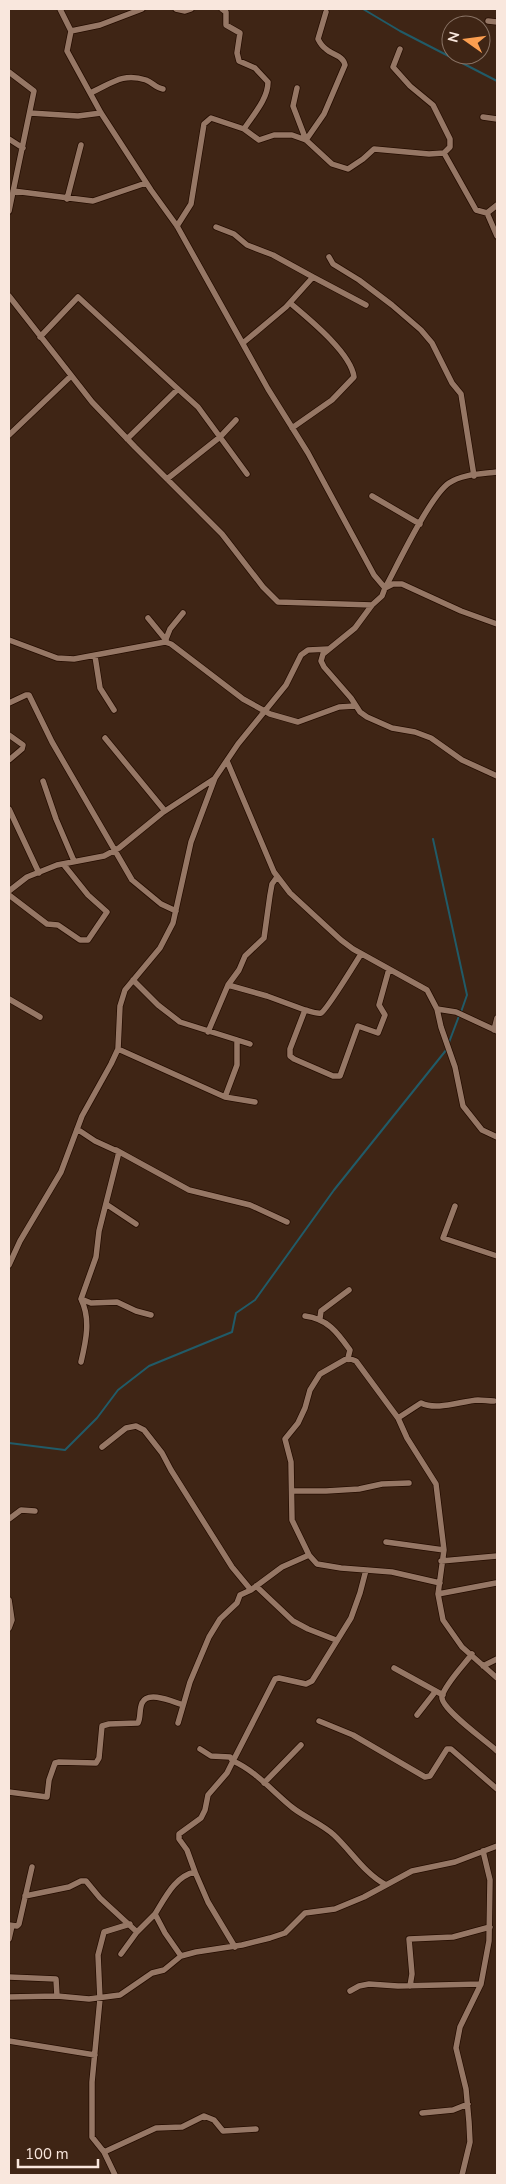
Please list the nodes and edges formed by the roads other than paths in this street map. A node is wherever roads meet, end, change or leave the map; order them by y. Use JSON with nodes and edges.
{"nodes":[{"id":1,"x":60,"y":9,"type":"edge"},
{"id":2,"x":142,"y":9,"type":"edge"},
{"id":3,"x":176,"y":9,"type":"edge"},
{"id":4,"x":191,"y":9,"type":"edge"},
{"id":5,"x":222,"y":9,"type":"edge"},
{"id":6,"x":326,"y":12,"type":"dead end"},
{"id":7,"x":71,"y":31,"type":"junction"},
{"id":8,"x":400,"y":49,"type":"dead end"},
{"id":9,"x":9,"y":72,"type":"edge"},
{"id":10,"x":297,"y":88,"type":"dead end"},
{"id":11,"x":164,"y":89,"type":"dead end"},
{"id":12,"x":90,"y":92,"type":"junction"},
{"id":13,"x":30,"y":113,"type":"junction"},
{"id":14,"x":101,"y":113,"type":"junction"},
{"id":15,"x":483,"y":117,"type":"dead end"},
{"id":16,"x":497,"y":119,"type":"edge"},
{"id":17,"x":244,"y":130,"type":"junction"},
{"id":18,"x":9,"y":139,"type":"edge"},
{"id":19,"x":306,"y":140,"type":"junction"},
{"id":20,"x":82,"y":145,"type":"dead end"},
{"id":21,"x":23,"y":148,"type":"junction"},
{"id":22,"x":444,"y":153,"type":"junction"},
{"id":23,"x":146,"y":183,"type":"junction"},
{"id":24,"x":13,"y":191,"type":"junction"},
{"id":25,"x":67,"y":199,"type":"junction"},
{"id":26,"x":10,"y":200,"type":"edge"},
{"id":27,"x":497,"y":205,"type":"edge"},
{"id":28,"x":9,"y":211,"type":"edge"},
{"id":29,"x":487,"y":213,"type":"junction"},
{"id":30,"x":178,"y":226,"type":"junction"},
{"id":31,"x":216,"y":227,"type":"dead end"},
{"id":32,"x":497,"y":236,"type":"edge"},
{"id":33,"x":329,"y":257,"type":"dead end"},
{"id":34,"x":313,"y":277,"type":"junction"},
{"id":35,"x":9,"y":296,"type":"edge"},
{"id":36,"x":290,"y":303,"type":"junction"},
{"id":37,"x":366,"y":305,"type":"dead end"},
{"id":38,"x":40,"y":337,"type":"junction"},
{"id":39,"x":243,"y":343,"type":"junction"},
{"id":40,"x":71,"y":376,"type":"junction"},
{"id":41,"x":178,"y":389,"type":"junction"},
{"id":42,"x":236,"y":420,"type":"dead end"},
{"id":43,"x":292,"y":428,"type":"junction"},
{"id":44,"x":9,"y":435,"type":"edge"},
{"id":45,"x":220,"y":436,"type":"junction"},
{"id":46,"x":127,"y":439,"type":"junction"},
{"id":47,"x":497,"y":472,"type":"edge"},
{"id":48,"x":247,"y":474,"type":"dead end"},
{"id":49,"x":474,"y":476,"type":"junction"},
{"id":50,"x":167,"y":479,"type":"junction"},
{"id":51,"x":372,"y":496,"type":"dead end"},
{"id":52,"x":420,"y":524,"type":"junction"},
{"id":53,"x":385,"y":588,"type":"junction"},
{"id":54,"x":372,"y":605,"type":"junction"},
{"id":55,"x":183,"y":613,"type":"dead end"},
{"id":56,"x":148,"y":618,"type":"dead end"},
{"id":57,"x":497,"y":624,"type":"edge"},
{"id":58,"x":9,"y":640,"type":"edge"},
{"id":59,"x":166,"y":641,"type":"junction"},
{"id":60,"x":328,"y":649,"type":"junction"},
{"id":61,"x":95,"y":656,"type":"junction"},
{"id":62,"x":9,"y":702,"type":"edge"},
{"id":63,"x":355,"y":706,"type":"junction"},
{"id":64,"x":114,"y":710,"type":"dead end"},
{"id":65,"x":264,"y":712,"type":"junction"},
{"id":66,"x":9,"y":735,"type":"edge"},
{"id":67,"x":105,"y":738,"type":"dead end"},
{"id":68,"x":9,"y":760,"type":"edge"},
{"id":69,"x":227,"y":761,"type":"junction"},
{"id":70,"x":497,"y":776,"type":"edge"},
{"id":71,"x":215,"y":778,"type":"junction"},
{"id":72,"x":43,"y":781,"type":"dead end"},
{"id":73,"x":9,"y":810,"type":"edge"},
{"id":74,"x":165,"y":811,"type":"junction"},
{"id":75,"x":113,"y":849,"type":"junction"},
{"id":76,"x":74,"y":861,"type":"junction"},
{"id":77,"x":64,"y":865,"type":"junction"},
{"id":78,"x":39,"y":873,"type":"junction"},
{"id":79,"x":277,"y":877,"type":"junction"},
{"id":80,"x":9,"y":891,"type":"edge"},
{"id":81,"x":9,"y":895,"type":"edge"},
{"id":82,"x":176,"y":911,"type":"junction"},
{"id":83,"x":361,"y":954,"type":"junction"},
{"id":84,"x":389,"y":969,"type":"junction"},
{"id":85,"x":133,"y":980,"type":"junction"},
{"id":86,"x":228,"y":985,"type":"junction"},
{"id":87,"x":9,"y":999,"type":"edge"},
{"id":88,"x":437,"y":1009,"type":"junction"},
{"id":89,"x":305,"y":1010,"type":"junction"},
{"id":90,"x":40,"y":1017,"type":"dead end"},
{"id":91,"x":497,"y":1018,"type":"edge"},
{"id":92,"x":495,"y":1030,"type":"edge"},
{"id":93,"x":208,"y":1032,"type":"junction"},
{"id":94,"x":237,"y":1040,"type":"junction"},
{"id":95,"x":250,"y":1044,"type":"dead end"},
{"id":96,"x":118,"y":1049,"type":"junction"},
{"id":97,"x":225,"y":1097,"type":"junction"},
{"id":98,"x":256,"y":1102,"type":"dead end"},
{"id":99,"x":77,"y":1129,"type":"junction"},
{"id":100,"x":497,"y":1137,"type":"edge"},
{"id":101,"x":106,"y":1204,"type":"junction"},
{"id":102,"x":455,"y":1206,"type":"dead end"},
{"id":103,"x":287,"y":1222,"type":"dead end"},
{"id":104,"x":136,"y":1224,"type":"dead end"},
{"id":105,"x":497,"y":1256,"type":"edge"},
{"id":106,"x":9,"y":1265,"type":"edge"},
{"id":107,"x":349,"y":1290,"type":"dead end"},
{"id":108,"x":81,"y":1299,"type":"junction"},
{"id":109,"x":151,"y":1315,"type":"dead end"},
{"id":110,"x":305,"y":1316,"type":"dead end"},
{"id":111,"x":320,"y":1318,"type":"junction"},
{"id":112,"x":348,"y":1358,"type":"junction"},
{"id":113,"x":81,"y":1362,"type":"dead end"},
{"id":114,"x":494,"y":1401,"type":"dead end"},
{"id":115,"x":398,"y":1418,"type":"junction"},
{"id":116,"x":102,"y":1448,"type":"dead end"},
{"id":117,"x":409,"y":1482,"type":"dead end"},
{"id":118,"x":292,"y":1491,"type":"junction"},
{"id":119,"x":35,"y":1512,"type":"dead end"},
{"id":120,"x":9,"y":1519,"type":"edge"},
{"id":121,"x":386,"y":1542,"type":"dead end"},
{"id":122,"x":444,"y":1550,"type":"junction"},
{"id":123,"x":309,"y":1555,"type":"junction"},
{"id":124,"x":497,"y":1556,"type":"edge"},
{"id":125,"x":441,"y":1562,"type":"junction"},
{"id":126,"x":366,"y":1570,"type":"junction"},
{"id":127,"x":496,"y":1583,"type":"dead end"},
{"id":128,"x":440,"y":1584,"type":"junction"},
{"id":129,"x":253,"y":1588,"type":"junction"},
{"id":130,"x":438,"y":1594,"type":"junction"},
{"id":131,"x":9,"y":1600,"type":"edge"},
{"id":132,"x":9,"y":1628,"type":"edge"},
{"id":133,"x":336,"y":1640,"type":"junction"},
{"id":134,"x":472,"y":1654,"type":"junction"},
{"id":135,"x":497,"y":1660,"type":"edge"},
{"id":136,"x":483,"y":1666,"type":"junction"},
{"id":137,"x":394,"y":1668,"type":"dead end"},
{"id":138,"x":497,"y":1678,"type":"edge"},
{"id":139,"x":435,"y":1692,"type":"junction"},
{"id":140,"x":443,"y":1695,"type":"junction"},
{"id":141,"x":183,"y":1705,"type":"junction"},
{"id":142,"x":417,"y":1715,"type":"dead end"},
{"id":143,"x":319,"y":1721,"type":"dead end"},
{"id":144,"x":178,"y":1723,"type":"dead end"},
{"id":145,"x":302,"y":1745,"type":"dead end"},
{"id":146,"x":200,"y":1749,"type":"dead end"},
{"id":147,"x":497,"y":1751,"type":"edge"},
{"id":148,"x":233,"y":1761,"type":"junction"},
{"id":149,"x":264,"y":1783,"type":"junction"},
{"id":150,"x":497,"y":1789,"type":"edge"},
{"id":151,"x":9,"y":1792,"type":"edge"},
{"id":152,"x":497,"y":1846,"type":"edge"},
{"id":153,"x":483,"y":1851,"type":"junction"},
{"id":154,"x":32,"y":1867,"type":"dead end"},
{"id":155,"x":195,"y":1872,"type":"junction"},
{"id":156,"x":386,"y":1885,"type":"junction"},
{"id":157,"x":25,"y":1896,"type":"junction"},
{"id":158,"x":155,"y":1914,"type":"junction"},
{"id":159,"x":130,"y":1924,"type":"junction"},
{"id":160,"x":10,"y":1925,"type":"edge"},
{"id":161,"x":490,"y":1927,"type":"junction"},
{"id":162,"x":137,"y":1932,"type":"junction"},
{"id":163,"x":9,"y":1939,"type":"edge"},
{"id":164,"x":235,"y":1947,"type":"junction"},
{"id":165,"x":120,"y":1954,"type":"dead end"},
{"id":166,"x":181,"y":1956,"type":"junction"},
{"id":167,"x":9,"y":1977,"type":"edge"},
{"id":168,"x":481,"y":1984,"type":"junction"},
{"id":169,"x":410,"y":1986,"type":"junction"},
{"id":170,"x":350,"y":1991,"type":"dead end"},
{"id":171,"x":57,"y":1996,"type":"junction"},
{"id":172,"x":9,"y":1997,"type":"edge"},
{"id":173,"x":100,"y":1999,"type":"junction"},
{"id":174,"x":9,"y":2041,"type":"edge"},
{"id":175,"x":95,"y":2054,"type":"junction"},
{"id":176,"x":468,"y":2104,"type":"junction"},
{"id":177,"x":422,"y":2113,"type":"dead end"},
{"id":178,"x":256,"y":2129,"type":"dead end"},
{"id":179,"x":104,"y":2152,"type":"junction"},
{"id":180,"x":115,"y":2175,"type":"edge"},
{"id":181,"x":462,"y":2175,"type":"edge"}],
"edges":[{"from":1,"to":7,"type":"street"},
{"from":2,"to":7,"type":"street"},
{"from":3,"to":4,"type":"street"},
{"from":5,"to":17,"type":"street"},
{"from":6,"to":19,"type":"street"},
{"from":7,"to":12,"type":"street"},
{"from":8,"to":22,"type":"street"},
{"from":9,"to":13,"type":"street"},
{"from":10,"to":19,"type":"street"},
{"from":11,"to":12,"type":"street"},
{"from":12,"to":14,"type":"street"},
{"from":13,"to":14,"type":"street"},
{"from":13,"to":21,"type":"street"},
{"from":14,"to":23,"type":"street"},
{"from":15,"to":16,"type":"street"},
{"from":17,"to":19,"type":"street"},
{"from":17,"to":30,"type":"street"},
{"from":18,"to":21,"type":"street"},
{"from":19,"to":22,"type":"street"},
{"from":20,"to":25,"type":"street"},
{"from":21,"to":24,"type":"street"},
{"from":22,"to":29,"type":"street"},
{"from":23,"to":25,"type":"street"},
{"from":23,"to":30,"type":"street"},
{"from":24,"to":25,"type":"street"},
{"from":24,"to":26,"type":"street"},
{"from":26,"to":28,"type":"street"},
{"from":27,"to":29,"type":"street"},
{"from":29,"to":32,"type":"street"},
{"from":30,"to":39,"type":"street"},
{"from":31,"to":34,"type":"street"},
{"from":33,"to":49,"type":"street"},
{"from":34,"to":36,"type":"street"},
{"from":34,"to":37,"type":"street"},
{"from":35,"to":38,"type":"street"},
{"from":36,"to":39,"type":"street"},
{"from":36,"to":43,"type":"street"},
{"from":38,"to":40,"type":"street"},
{"from":38,"to":41,"type":"street"},
{"from":39,"to":43,"type":"street"},
{"from":40,"to":44,"type":"street"},
{"from":40,"to":46,"type":"street"},
{"from":41,"to":45,"type":"street"},
{"from":41,"to":46,"type":"street"},
{"from":42,"to":45,"type":"street"},
{"from":43,"to":53,"type":"street"},
{"from":45,"to":48,"type":"street"},
{"from":45,"to":50,"type":"street"},
{"from":46,"to":50,"type":"street"},
{"from":47,"to":49,"type":"street"},
{"from":49,"to":52,"type":"street"},
{"from":50,"to":54,"type":"street"},
{"from":51,"to":52,"type":"street"},
{"from":52,"to":53,"type":"street"},
{"from":53,"to":54,"type":"street"},
{"from":53,"to":57,"type":"street"},
{"from":54,"to":60,"type":"street"},
{"from":55,"to":59,"type":"street"},
{"from":56,"to":59,"type":"street"},
{"from":58,"to":61,"type":"street"},
{"from":59,"to":61,"type":"street"},
{"from":59,"to":65,"type":"street"},
{"from":60,"to":63,"type":"street"},
{"from":60,"to":65,"type":"street"},
{"from":61,"to":64,"type":"street"},
{"from":62,"to":75,"type":"street"},
{"from":63,"to":65,"type":"street"},
{"from":63,"to":70,"type":"street"},
{"from":65,"to":69,"type":"street"},
{"from":66,"to":68,"type":"street"},
{"from":67,"to":74,"type":"street"},
{"from":69,"to":71,"type":"street"},
{"from":69,"to":79,"type":"street"},
{"from":71,"to":74,"type":"street"},
{"from":71,"to":82,"type":"street"},
{"from":72,"to":76,"type":"street"},
{"from":73,"to":78,"type":"street"},
{"from":74,"to":75,"type":"street"},
{"from":75,"to":76,"type":"street"},
{"from":75,"to":82,"type":"street"},
{"from":76,"to":77,"type":"street"},
{"from":77,"to":78,"type":"street"},
{"from":77,"to":81,"type":"street"},
{"from":78,"to":80,"type":"street"},
{"from":79,"to":83,"type":"street"},
{"from":79,"to":86,"type":"street"},
{"from":82,"to":85,"type":"street"},
{"from":83,"to":84,"type":"street"},
{"from":83,"to":89,"type":"street"},
{"from":84,"to":88,"type":"street"},
{"from":84,"to":89,"type":"street"},
{"from":85,"to":93,"type":"street"},
{"from":85,"to":96,"type":"street"},
{"from":86,"to":89,"type":"street"},
{"from":86,"to":93,"type":"street"},
{"from":87,"to":90,"type":"street"},
{"from":88,"to":92,"type":"street"},
{"from":88,"to":100,"type":"street"},
{"from":91,"to":92,"type":"street"},
{"from":93,"to":94,"type":"street"},
{"from":94,"to":95,"type":"street"},
{"from":94,"to":97,"type":"street"},
{"from":96,"to":97,"type":"street"},
{"from":96,"to":99,"type":"street"},
{"from":97,"to":98,"type":"street"},
{"from":99,"to":101,"type":"street"},
{"from":99,"to":103,"type":"street"},
{"from":99,"to":106,"type":"street"},
{"from":101,"to":104,"type":"street"},
{"from":101,"to":108,"type":"street"},
{"from":102,"to":105,"type":"street"},
{"from":107,"to":111,"type":"street"},
{"from":108,"to":109,"type":"street"},
{"from":108,"to":113,"type":"street"},
{"from":110,"to":111,"type":"street"},
{"from":111,"to":112,"type":"street"},
{"from":112,"to":115,"type":"street"},
{"from":112,"to":118,"type":"street"},
{"from":114,"to":115,"type":"street"},
{"from":115,"to":122,"type":"street"},
{"from":116,"to":129,"type":"street"},
{"from":117,"to":118,"type":"street"},
{"from":118,"to":123,"type":"street"},
{"from":119,"to":120,"type":"street"},
{"from":121,"to":122,"type":"street"},
{"from":122,"to":125,"type":"street"},
{"from":123,"to":126,"type":"street"},
{"from":123,"to":129,"type":"street"},
{"from":124,"to":125,"type":"street"},
{"from":125,"to":128,"type":"street"},
{"from":126,"to":128,"type":"street"},
{"from":126,"to":133,"type":"street"},
{"from":127,"to":130,"type":"street"},
{"from":128,"to":130,"type":"street"},
{"from":129,"to":133,"type":"street"},
{"from":129,"to":141,"type":"street"},
{"from":130,"to":134,"type":"street"},
{"from":131,"to":132,"type":"street"},
{"from":133,"to":148,"type":"street"},
{"from":134,"to":136,"type":"street"},
{"from":134,"to":140,"type":"street"},
{"from":135,"to":136,"type":"street"},
{"from":136,"to":138,"type":"street"},
{"from":137,"to":139,"type":"street"},
{"from":139,"to":140,"type":"street"},
{"from":139,"to":142,"type":"street"},
{"from":140,"to":147,"type":"street"},
{"from":141,"to":144,"type":"street"},
{"from":141,"to":151,"type":"street"},
{"from":143,"to":150,"type":"street"},
{"from":145,"to":149,"type":"street"},
{"from":146,"to":148,"type":"street"},
{"from":148,"to":149,"type":"street"},
{"from":148,"to":155,"type":"street"},
{"from":149,"to":156,"type":"street"},
{"from":152,"to":153,"type":"street"},
{"from":153,"to":156,"type":"street"},
{"from":153,"to":161,"type":"street"},
{"from":154,"to":157,"type":"street"},
{"from":155,"to":158,"type":"street"},
{"from":155,"to":164,"type":"street"},
{"from":156,"to":164,"type":"street"},
{"from":157,"to":159,"type":"street"},
{"from":157,"to":160,"type":"street"},
{"from":158,"to":162,"type":"street"},
{"from":158,"to":166,"type":"street"},
{"from":159,"to":162,"type":"street"},
{"from":159,"to":173,"type":"street"},
{"from":160,"to":163,"type":"street"},
{"from":161,"to":168,"type":"street"},
{"from":161,"to":169,"type":"street"},
{"from":162,"to":165,"type":"street"},
{"from":164,"to":166,"type":"street"},
{"from":166,"to":173,"type":"street"},
{"from":167,"to":171,"type":"street"},
{"from":168,"to":169,"type":"street"},
{"from":168,"to":176,"type":"street"},
{"from":169,"to":170,"type":"street"},
{"from":171,"to":172,"type":"street"},
{"from":171,"to":173,"type":"street"},
{"from":173,"to":175,"type":"street"},
{"from":174,"to":175,"type":"street"},
{"from":175,"to":179,"type":"street"},
{"from":176,"to":177,"type":"street"},
{"from":176,"to":181,"type":"street"},
{"from":178,"to":179,"type":"street"},
{"from":179,"to":180,"type":"street"}]}
